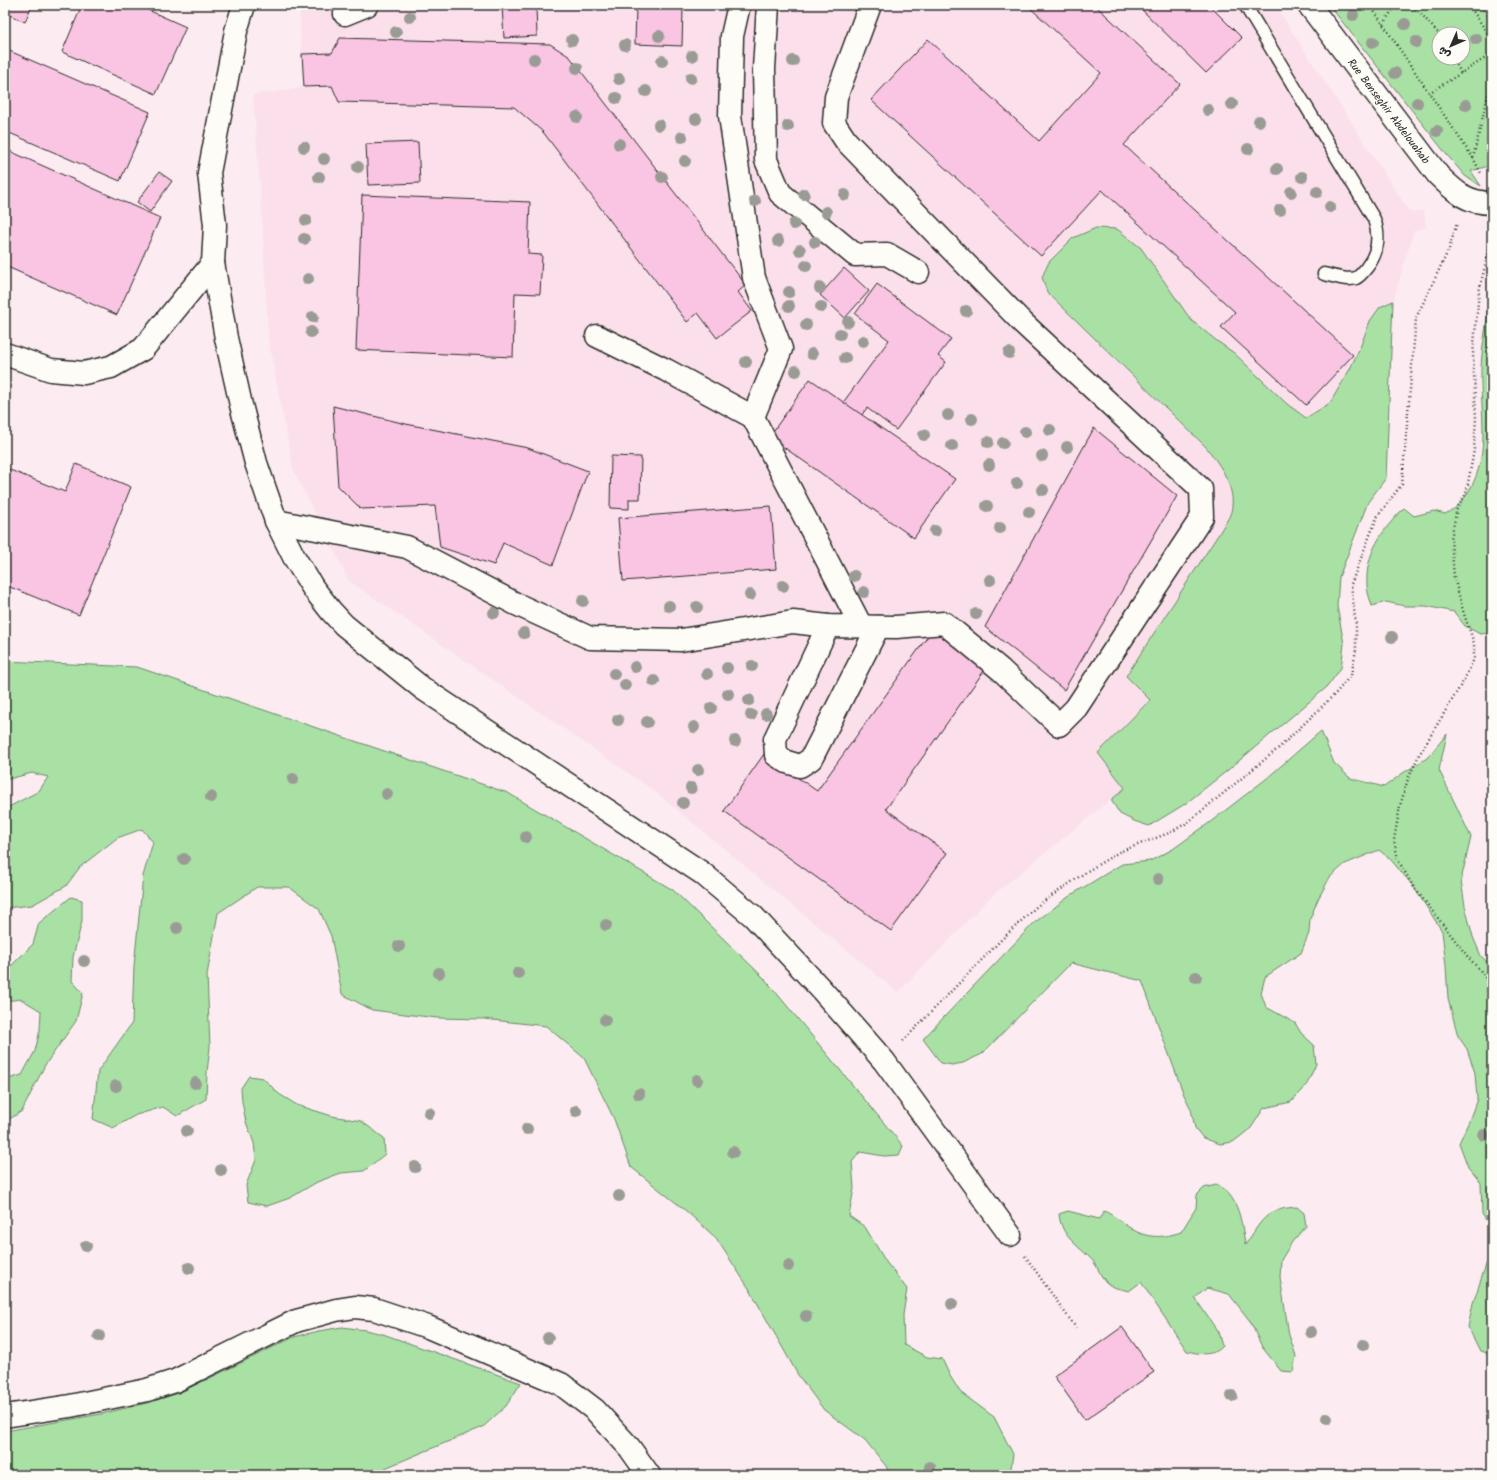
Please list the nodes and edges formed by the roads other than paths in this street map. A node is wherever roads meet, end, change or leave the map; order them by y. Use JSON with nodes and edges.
{"nodes":[{"id":1,"x":244,"y":5,"type":"edge"},
{"id":2,"x":366,"y":5,"type":"edge"},
{"id":3,"x":739,"y":5,"type":"edge"},
{"id":4,"x":768,"y":5,"type":"edge"},
{"id":5,"x":870,"y":5,"type":"edge"},
{"id":6,"x":1245,"y":5,"type":"edge"},
{"id":7,"x":1309,"y":5,"type":"edge"},
{"id":8,"x":345,"y":14,"type":"dead end"},
{"id":9,"x":1486,"y":203,"type":"edge"},
{"id":10,"x":213,"y":263,"type":"junction"},
{"id":11,"x":918,"y":272,"type":"dead end"},
{"id":12,"x":1324,"y":274,"type":"dead end"},
{"id":13,"x":597,"y":336,"type":"dead end"},
{"id":14,"x":5,"y":354,"type":"edge"},
{"id":15,"x":753,"y":417,"type":"junction"},
{"id":16,"x":276,"y":521,"type":"junction"},
{"id":17,"x":828,"y":626,"type":"junction"},
{"id":18,"x":870,"y":627,"type":"junction"},
{"id":19,"x":1010,"y":1235,"type":"road end"},
{"id":20,"x":5,"y":1416,"type":"edge"},
{"id":21,"x":649,"y":1475,"type":"edge"}],
"edges":[{"from":1,"to":10,"type":"street"},
{"from":2,"to":8,"type":"street"},
{"from":3,"to":15,"type":"street"},
{"from":4,"to":11,"type":"street"},
{"from":5,"to":18,"type":"street"},
{"from":6,"to":12,"type":"lane"},
{"from":7,"to":9,"type":"street","name":"Rue Benseghir Abdelouahab"},
{"from":10,"to":14,"type":"street"},
{"from":10,"to":16,"type":"street"},
{"from":13,"to":15,"type":"street"},
{"from":15,"to":18,"type":"street"},
{"from":16,"to":17,"type":"street"},
{"from":16,"to":19,"type":"street"},
{"from":17,"to":18,"type":"street"},
{"from":17,"to":18,"type":"street"},
{"from":20,"to":21,"type":"street"}]}
